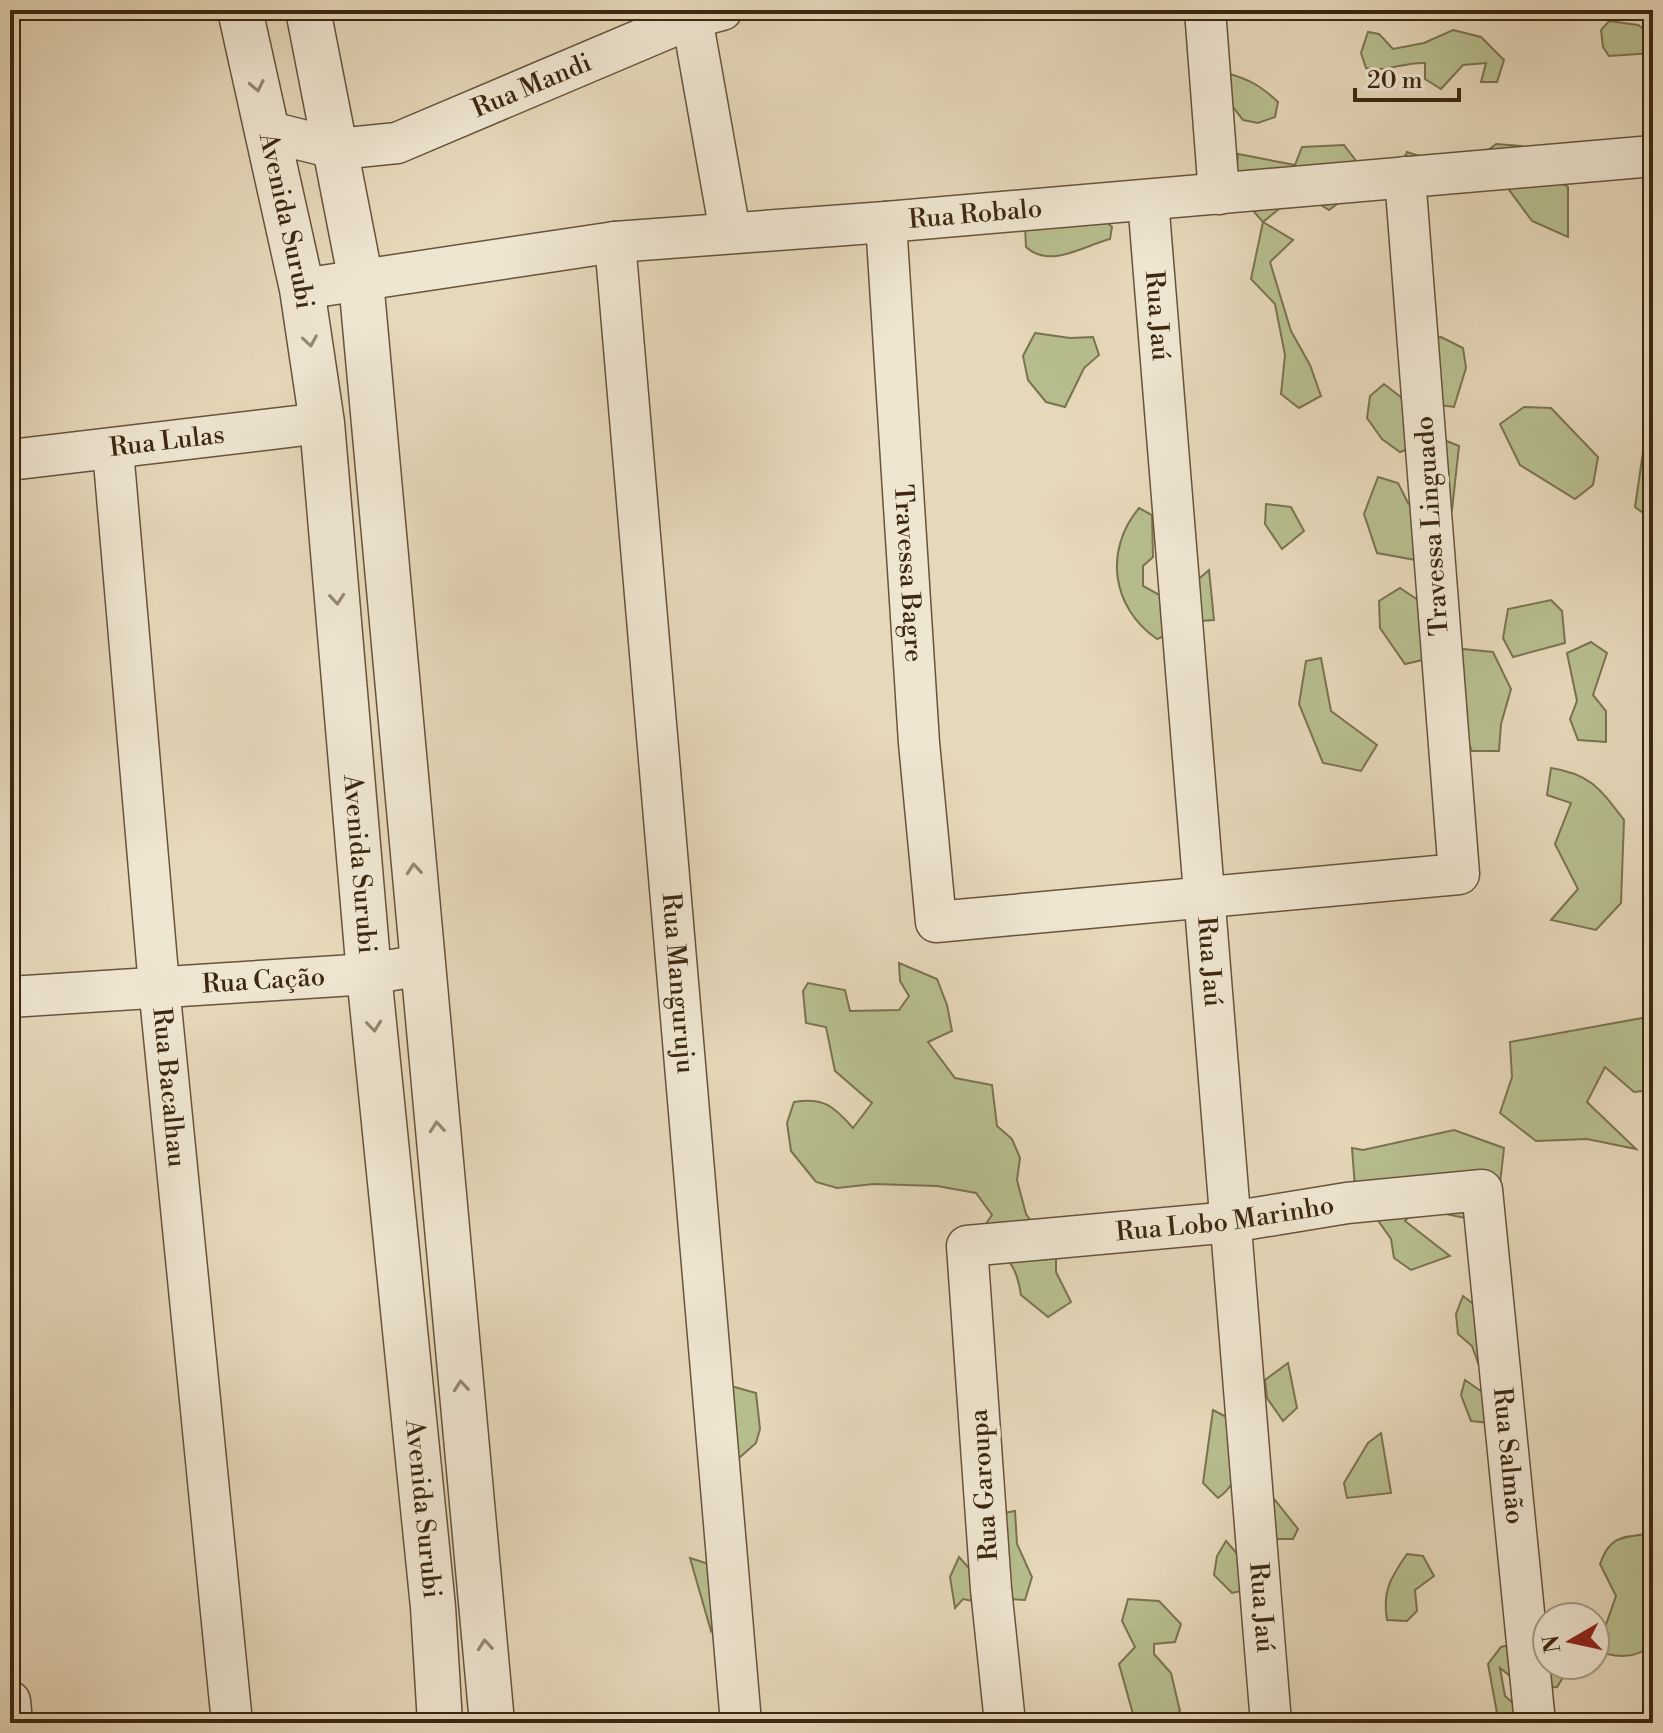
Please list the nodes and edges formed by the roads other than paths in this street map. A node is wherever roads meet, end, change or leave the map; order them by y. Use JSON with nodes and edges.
{"nodes":[{"id":1,"x":240,"y":10,"type":"edge"},
{"id":2,"x":308,"y":10,"type":"edge"},
{"id":3,"x":1205,"y":10,"type":"edge"},
{"id":4,"x":707,"y":14,"type":"edge"},
{"id":5,"x":266,"y":131,"type":"junction"},
{"id":6,"x":338,"y":149,"type":"junction"},
{"id":7,"x":1653,"y":156,"type":"edge"},
{"id":8,"x":1405,"y":177,"type":"junction"},
{"id":9,"x":1219,"y":194,"type":"junction"},
{"id":10,"x":1148,"y":200,"type":"junction"},
{"id":11,"x":886,"y":222,"type":"junction"},
{"id":12,"x":730,"y":232,"type":"junction"},
{"id":13,"x":615,"y":242,"type":"junction"},
{"id":14,"x":361,"y":281,"type":"junction"},
{"id":15,"x":302,"y":289,"type":"junction"},
{"id":16,"x":322,"y":423,"type":"junction"},
{"id":17,"x":113,"y":450,"type":"junction"},
{"id":18,"x":10,"y":460,"type":"edge"},
{"id":19,"x":1206,"y":895,"type":"junction"},
{"id":20,"x":422,"y":965,"type":"junction"},
{"id":21,"x":369,"y":974,"type":"junction"},
{"id":22,"x":159,"y":986,"type":"junction"},
{"id":23,"x":10,"y":997,"type":"edge"},
{"id":24,"x":1482,"y":1190,"type":"joint"},
{"id":25,"x":1231,"y":1222,"type":"junction"},
{"id":26,"x":967,"y":1246,"type":"joint"},
{"id":27,"x":10,"y":1701,"type":"edge"},
{"id":28,"x":12,"y":1723,"type":"edge"},
{"id":29,"x":232,"y":1723,"type":"edge"},
{"id":30,"x":440,"y":1723,"type":"edge"},
{"id":31,"x":492,"y":1723,"type":"edge"},
{"id":32,"x":741,"y":1723,"type":"edge"},
{"id":33,"x":1005,"y":1723,"type":"edge"},
{"id":34,"x":1271,"y":1723,"type":"edge"},
{"id":35,"x":1535,"y":1723,"type":"edge"}],
"edges":[{"from":1,"to":5,"type":"street","name":"Avenida Surubi","one_way":true},
{"from":2,"to":6,"type":"street","name":"Avenida Surubi"},
{"from":3,"to":9,"type":"street"},
{"from":4,"to":6,"type":"street","name":"Rua Mandi"},
{"from":4,"to":12,"type":"street"},
{"from":5,"to":6,"type":"street","name":"Rua Mandi"},
{"from":5,"to":15,"type":"street","name":"Avenida Surubi"},
{"from":6,"to":14,"type":"street","name":"Avenida Surubi"},
{"from":7,"to":8,"type":"street","name":"Rua Robalo"},
{"from":8,"to":9,"type":"street","name":"Rua Robalo"},
{"from":8,"to":19,"type":"street","name":"Travessa Linguado"},
{"from":9,"to":10,"type":"street","name":"Rua Robalo"},
{"from":10,"to":11,"type":"street","name":"Rua Robalo"},
{"from":10,"to":19,"type":"street","name":"Rua Jaú"},
{"from":11,"to":12,"type":"street","name":"Rua Robalo"},
{"from":11,"to":19,"type":"street","name":"Travessa Bagre"},
{"from":12,"to":13,"type":"street","name":"Rua Robalo"},
{"from":13,"to":14,"type":"street","name":"Rua Robalo"},
{"from":13,"to":32,"type":"street","name":"Rua Manguruju"},
{"from":14,"to":15,"type":"street","name":"Rua Robalo"},
{"from":20,"to":14,"type":"street","name":"Avenida Surubi","one_way":true},
{"from":15,"to":16,"type":"street","name":"Avenida Surubi","one_way":true},
{"from":16,"to":17,"type":"street","name":"Rua Lulas"},
{"from":16,"to":21,"type":"street","name":"Avenida Surubi","one_way":true},
{"from":17,"to":18,"type":"street","name":"Rua Lulas"},
{"from":17,"to":22,"type":"street","name":"Rua Bacalhau"},
{"from":19,"to":25,"type":"street","name":"Rua Jaú"},
{"from":20,"to":21,"type":"street","name":"Rua Cação"},
{"from":31,"to":20,"type":"street","name":"Avenida Surubi","one_way":true},
{"from":21,"to":22,"type":"street","name":"Rua Cação"},
{"from":21,"to":30,"type":"street","name":"Avenida Surubi","one_way":true},
{"from":22,"to":23,"type":"street","name":"Rua Cação"},
{"from":22,"to":29,"type":"street","name":"Rua Bacalhau"},
{"from":24,"to":25,"type":"street","name":"Rua Lobo Marinho"},
{"from":24,"to":35,"type":"street","name":"Rua Salmão"},
{"from":25,"to":26,"type":"street","name":"Rua Lobo Marinho"},
{"from":25,"to":34,"type":"street","name":"Rua Jaú"},
{"from":26,"to":33,"type":"street","name":"Rua Garoupa"},
{"from":27,"to":28,"type":"street"}]}
